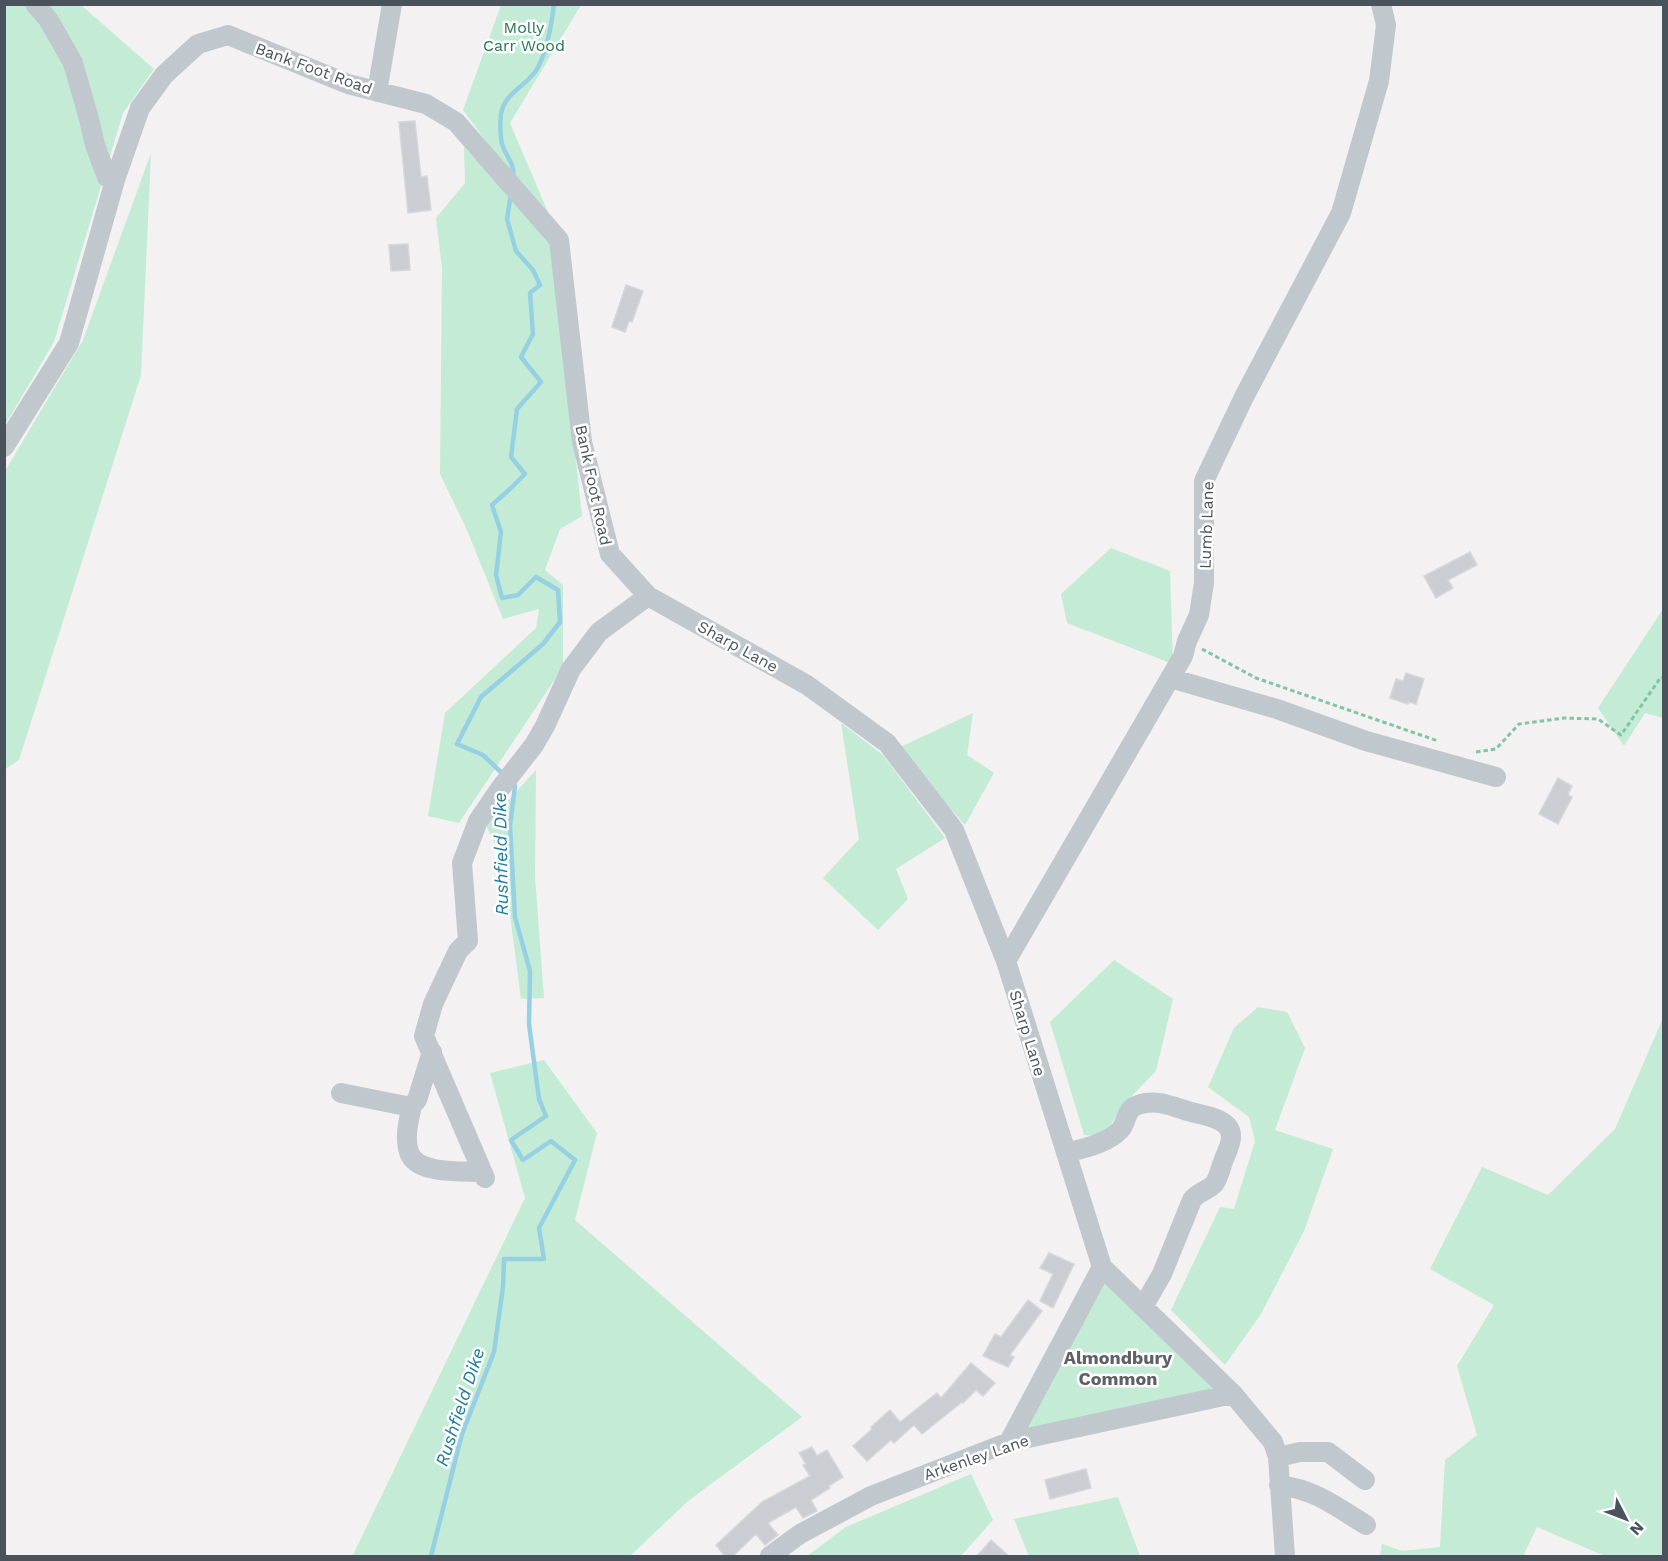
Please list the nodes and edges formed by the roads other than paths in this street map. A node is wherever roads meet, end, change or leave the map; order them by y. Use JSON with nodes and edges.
{"nodes":[{"id":1,"x":35,"y":4,"type":"edge"},
{"id":2,"x":392,"y":4,"type":"edge"},
{"id":3,"x":1381,"y":4,"type":"edge"},
{"id":4,"x":377,"y":92,"type":"junction"},
{"id":5,"x":115,"y":180,"type":"junction"},
{"id":6,"x":4,"y":447,"type":"edge"},
{"id":7,"x":648,"y":596,"type":"junction"},
{"id":8,"x":1170,"y":678,"type":"junction"},
{"id":9,"x":1496,"y":777,"type":"dead end"},
{"id":10,"x":1006,"y":961,"type":"junction"},
{"id":11,"x":432,"y":1052,"type":"junction"},
{"id":12,"x":341,"y":1093,"type":"dead end"},
{"id":13,"x":412,"y":1105,"type":"junction"},
{"id":14,"x":1066,"y":1153,"type":"junction"},
{"id":15,"x":1102,"y":1268,"type":"junction"},
{"id":16,"x":1143,"y":1307,"type":"junction"},
{"id":17,"x":1233,"y":1394,"type":"junction"},
{"id":18,"x":1009,"y":1442,"type":"junction"},
{"id":19,"x":1278,"y":1457,"type":"junction"},
{"id":20,"x":1365,"y":1480,"type":"dead end"},
{"id":21,"x":1279,"y":1485,"type":"junction"},
{"id":22,"x":1366,"y":1525,"type":"dead end"},
{"id":23,"x":770,"y":1557,"type":"edge"},
{"id":24,"x":1285,"y":1557,"type":"edge"}],
"edges":[{"from":1,"to":5,"type":"street"},
{"from":2,"to":4,"type":"street"},
{"from":3,"to":8,"type":"street","name":"Lumb Lane"},
{"from":4,"to":5,"type":"street","name":"Bank Foot Road"},
{"from":4,"to":7,"type":"street","name":"Bank Foot Road"},
{"from":5,"to":6,"type":"street","name":"Bank Foot Road"},
{"from":7,"to":10,"type":"street","name":"Sharp Lane"},
{"from":7,"to":11,"type":"street"},
{"from":8,"to":9,"type":"street"},
{"from":8,"to":10,"type":"street","name":"Lumb Lane"},
{"from":10,"to":14,"type":"street","name":"Sharp Lane"},
{"from":11,"to":13,"type":"street"},
{"from":11,"to":13,"type":"street"},
{"from":12,"to":13,"type":"street"},
{"from":14,"to":15,"type":"street","name":"Sharp Lane"},
{"from":14,"to":16,"type":"street"},
{"from":15,"to":16,"type":"street","name":"Sharp Lane"},
{"from":15,"to":18,"type":"street"},
{"from":16,"to":17,"type":"street","name":"Sharp Lane"},
{"from":17,"to":18,"type":"street","name":"Arkenley Lane"},
{"from":17,"to":19,"type":"street","name":"Sharp Lane"},
{"from":18,"to":23,"type":"street","name":"Arkenley Lane"},
{"from":19,"to":20,"type":"street"},
{"from":19,"to":21,"type":"street","name":"Sharp Lane"},
{"from":21,"to":22,"type":"street"},
{"from":21,"to":24,"type":"street","name":"Sharp Lane"}]}
